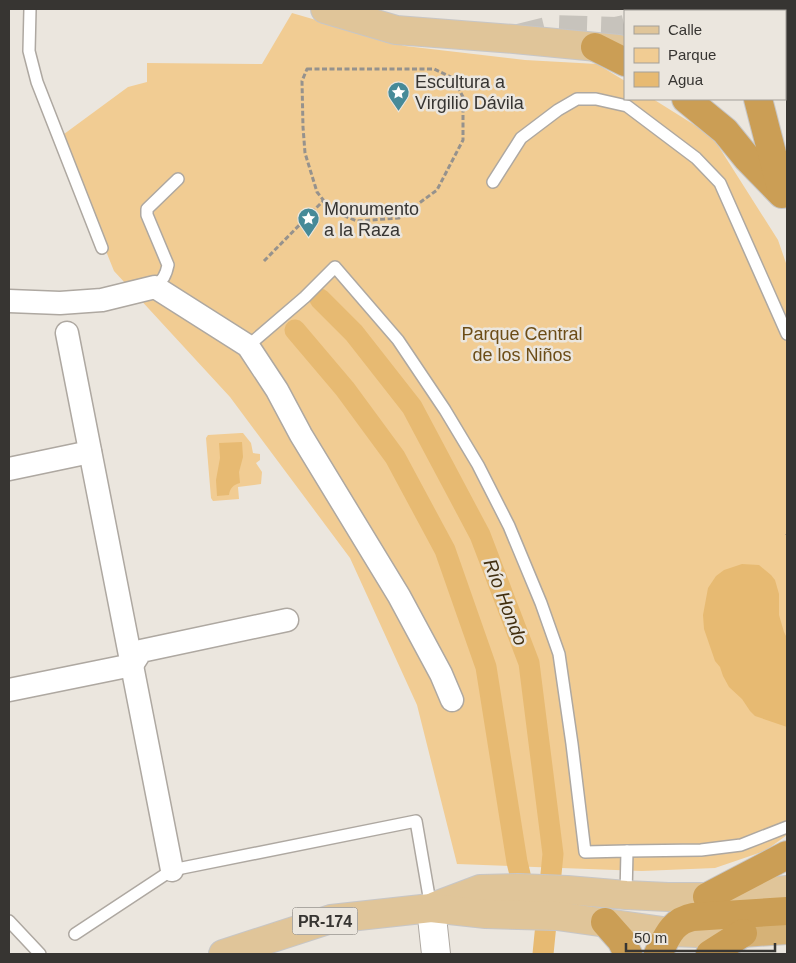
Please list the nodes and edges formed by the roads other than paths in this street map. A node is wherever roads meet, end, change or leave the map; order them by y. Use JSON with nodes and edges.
{"nodes":[{"id":1,"x":30,"y":9,"type":"edge"},
{"id":2,"x":325,"y":9,"type":"edge"},
{"id":3,"x":596,"y":47,"type":"junction"},
{"id":4,"x":624,"y":50,"type":"edge"},
{"id":5,"x":624,"y":61,"type":"edge"},
{"id":6,"x":687,"y":100,"type":"edge"},
{"id":7,"x":758,"y":100,"type":"edge"},
{"id":8,"x":178,"y":179,"type":"dead end"},
{"id":9,"x":493,"y":182,"type":"dead end"},
{"id":10,"x":785,"y":202,"type":"edge"},
{"id":11,"x":102,"y":248,"type":"dead end"},
{"id":12,"x":155,"y":287,"type":"junction"},
{"id":13,"x":9,"y":300,"type":"edge"},
{"id":14,"x":67,"y":333,"type":"dead end"},
{"id":15,"x":787,"y":334,"type":"edge"},
{"id":16,"x":248,"y":346,"type":"junction"},
{"id":17,"x":90,"y":452,"type":"junction"},
{"id":18,"x":9,"y":469,"type":"edge"},
{"id":19,"x":287,"y":620,"type":"dead end"},
{"id":20,"x":132,"y":665,"type":"junction"},
{"id":21,"x":9,"y":690,"type":"edge"},
{"id":22,"x":452,"y":700,"type":"dead end"},
{"id":23,"x":787,"y":827,"type":"edge"},
{"id":24,"x":627,"y":851,"type":"junction"},
{"id":25,"x":787,"y":855,"type":"edge"},
{"id":26,"x":172,"y":870,"type":"junction"},
{"id":27,"x":787,"y":890,"type":"edge"},
{"id":28,"x":619,"y":895,"type":"junction"},
{"id":29,"x":707,"y":897,"type":"junction"},
{"id":30,"x":483,"y":901,"type":"junction"},
{"id":31,"x":431,"y":908,"type":"junction"},
{"id":32,"x":787,"y":911,"type":"edge"},
{"id":33,"x":9,"y":921,"type":"edge"},
{"id":34,"x":606,"y":922,"type":"junction"},
{"id":35,"x":787,"y":930,"type":"edge"},
{"id":36,"x":743,"y":933,"type":"junction"},
{"id":37,"x":75,"y":934,"type":"dead end"},
{"id":38,"x":664,"y":943,"type":"edge"},
{"id":39,"x":40,"y":954,"type":"edge"},
{"id":40,"x":223,"y":954,"type":"edge"},
{"id":41,"x":436,"y":954,"type":"edge"},
{"id":42,"x":628,"y":954,"type":"edge"},
{"id":43,"x":710,"y":954,"type":"edge"}],
"edges":[{"from":1,"to":11,"type":"lane"},
{"from":2,"to":3,"type":"main road"},
{"from":3,"to":4,"type":"main road"},
{"from":3,"to":5,"type":"highway"},
{"from":6,"to":10,"type":"highway"},
{"from":7,"to":10,"type":"highway"},
{"from":8,"to":12,"type":"lane"},
{"from":9,"to":15,"type":"lane"},
{"from":12,"to":13,"type":"street"},
{"from":12,"to":16,"type":"street"},
{"from":14,"to":17,"type":"street"},
{"from":16,"to":22,"type":"street"},
{"from":16,"to":24,"type":"lane"},
{"from":17,"to":18,"type":"street"},
{"from":17,"to":20,"type":"street"},
{"from":19,"to":20,"type":"street"},
{"from":20,"to":21,"type":"street"},
{"from":20,"to":26,"type":"street"},
{"from":23,"to":24,"type":"lane"},
{"from":24,"to":28,"type":"lane"},
{"from":25,"to":29,"type":"highway"},
{"from":26,"to":31,"type":"lane"},
{"from":26,"to":37,"type":"lane"},
{"from":27,"to":29,"type":"main road"},
{"from":28,"to":29,"type":"main road"},
{"from":28,"to":30,"type":"main road"},
{"from":30,"to":31,"type":"main road"},
{"from":30,"to":34,"type":"main road"},
{"from":31,"to":40,"type":"main road","number":"PR-174"},
{"from":31,"to":41,"type":"street"},
{"from":32,"to":38,"type":"highway"},
{"from":33,"to":39,"type":"lane"},
{"from":34,"to":38,"type":"main road"},
{"from":34,"to":42,"type":"highway"},
{"from":35,"to":36,"type":"highway"},
{"from":36,"to":38,"type":"main road"},
{"from":36,"to":43,"type":"highway"}]}
